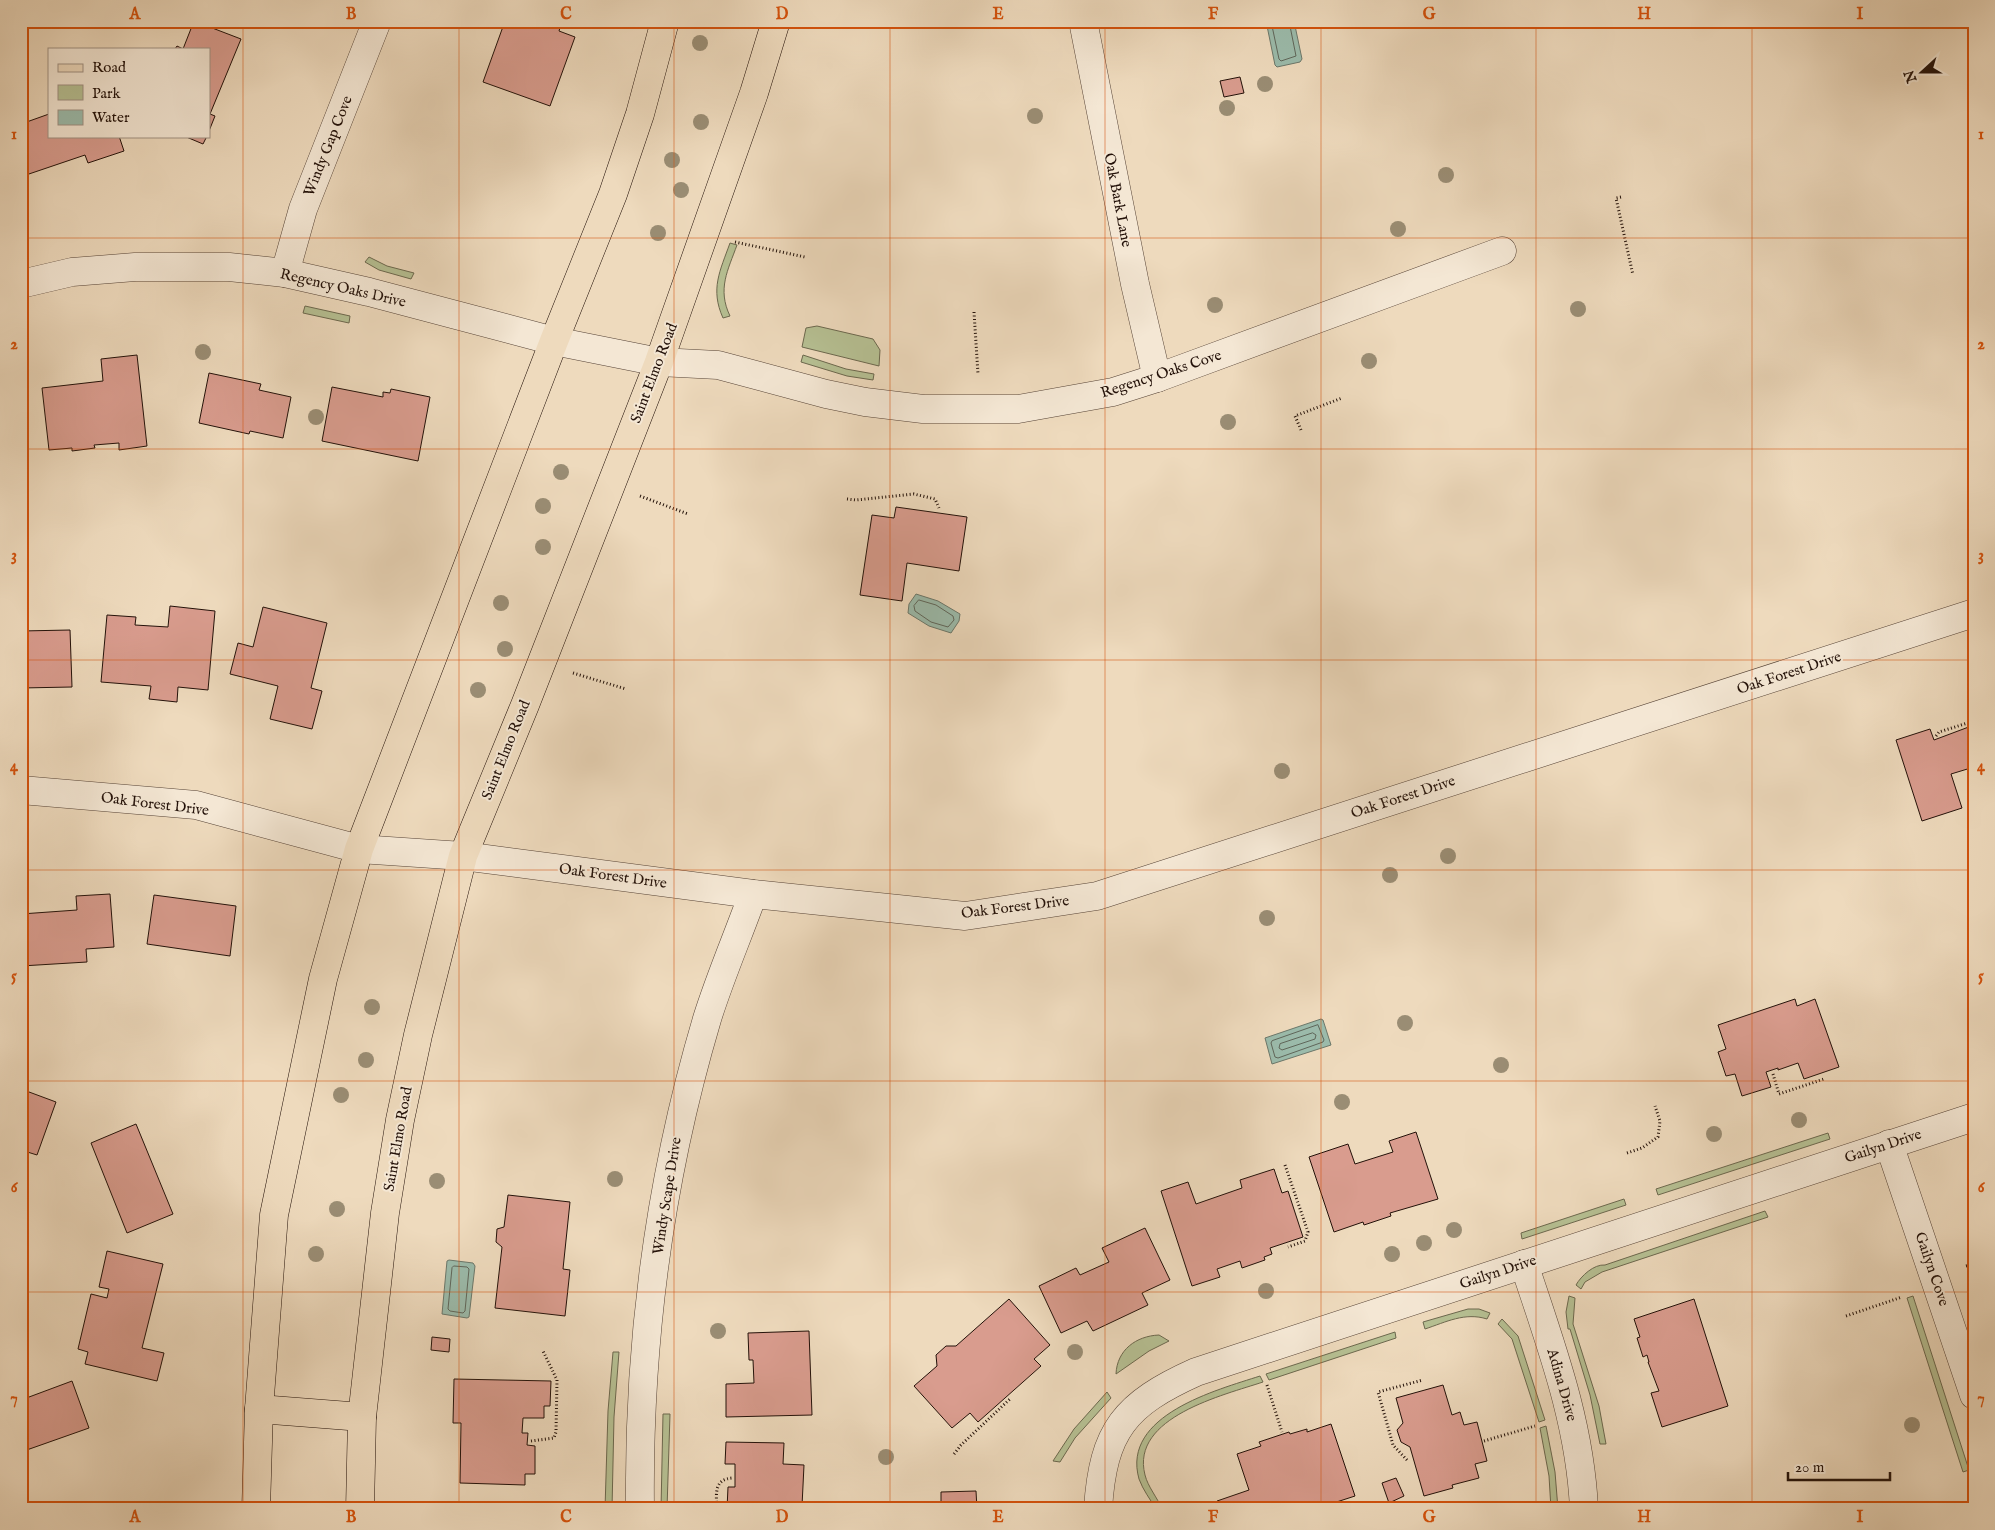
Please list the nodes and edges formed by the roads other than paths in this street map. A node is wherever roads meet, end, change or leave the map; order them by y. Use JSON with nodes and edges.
{"nodes":[{"id":1,"x":377,"y":21,"type":"edge"},
{"id":2,"x":665,"y":21,"type":"edge"},
{"id":3,"x":776,"y":21,"type":"edge"},
{"id":4,"x":1083,"y":21,"type":"edge"},
{"id":5,"x":1502,"y":251,"type":"dead end"},
{"id":6,"x":285,"y":273,"type":"junction"},
{"id":7,"x":21,"y":284,"type":"edge"},
{"id":8,"x":554,"y":340,"type":"junction"},
{"id":9,"x":659,"y":362,"type":"junction"},
{"id":10,"x":1157,"y":378,"type":"junction"},
{"id":11,"x":1974,"y":613,"type":"edge"},
{"id":12,"x":21,"y":790,"type":"edge"},
{"id":13,"x":359,"y":849,"type":"junction"},
{"id":14,"x":462,"y":856,"type":"junction"},
{"id":15,"x":753,"y":894,"type":"junction"},
{"id":16,"x":1974,"y":1117,"type":"edge"},
{"id":17,"x":1890,"y":1144,"type":"junction"},
{"id":18,"x":1524,"y":1264,"type":"junction"},
{"id":19,"x":1974,"y":1395,"type":"edge"},
{"id":20,"x":259,"y":1409,"type":"junction"},
{"id":21,"x":362,"y":1417,"type":"junction"},
{"id":22,"x":256,"y":1509,"type":"edge"},
{"id":23,"x":360,"y":1509,"type":"edge"},
{"id":24,"x":640,"y":1509,"type":"edge"},
{"id":25,"x":1098,"y":1509,"type":"edge"},
{"id":26,"x":1584,"y":1509,"type":"edge"}],
"edges":[{"from":1,"to":6,"type":"street","name":"Windy Gap Cove"},
{"from":2,"to":8,"type":"main road"},
{"from":3,"to":9,"type":"main road","name":"Saint Elmo Road"},
{"from":4,"to":10,"type":"street","name":"Oak Bark Lane"},
{"from":5,"to":10,"type":"street","name":"Regency Oaks Cove"},
{"from":6,"to":7,"type":"street","name":"Regency Oaks Drive"},
{"from":6,"to":8,"type":"street","name":"Regency Oaks Drive"},
{"from":8,"to":9,"type":"street","name":"Regency Oaks Drive"},
{"from":8,"to":13,"type":"main road"},
{"from":9,"to":10,"type":"street","name":"Regency Oaks Cove"},
{"from":9,"to":14,"type":"main road","name":"Saint Elmo Road"},
{"from":11,"to":15,"type":"street","name":"Oak Forest Drive"},
{"from":12,"to":13,"type":"street","name":"Oak Forest Drive"},
{"from":13,"to":14,"type":"street","name":"Oak Forest Drive"},
{"from":13,"to":20,"type":"main road"},
{"from":14,"to":15,"type":"street","name":"Oak Forest Drive"},
{"from":14,"to":21,"type":"main road","name":"Saint Elmo Road"},
{"from":15,"to":24,"type":"street","name":"Windy Scape Drive"},
{"from":16,"to":17,"type":"street","name":"Gailyn Drive"},
{"from":17,"to":18,"type":"street","name":"Gailyn Drive"},
{"from":17,"to":19,"type":"street","name":"Gailyn Cove"},
{"from":18,"to":25,"type":"street","name":"Gailyn Drive"},
{"from":18,"to":26,"type":"street","name":"Adina Drive"},
{"from":20,"to":21,"type":"main road"},
{"from":20,"to":22,"type":"main road"},
{"from":21,"to":23,"type":"main road","name":"Saint Elmo Road"}]}
